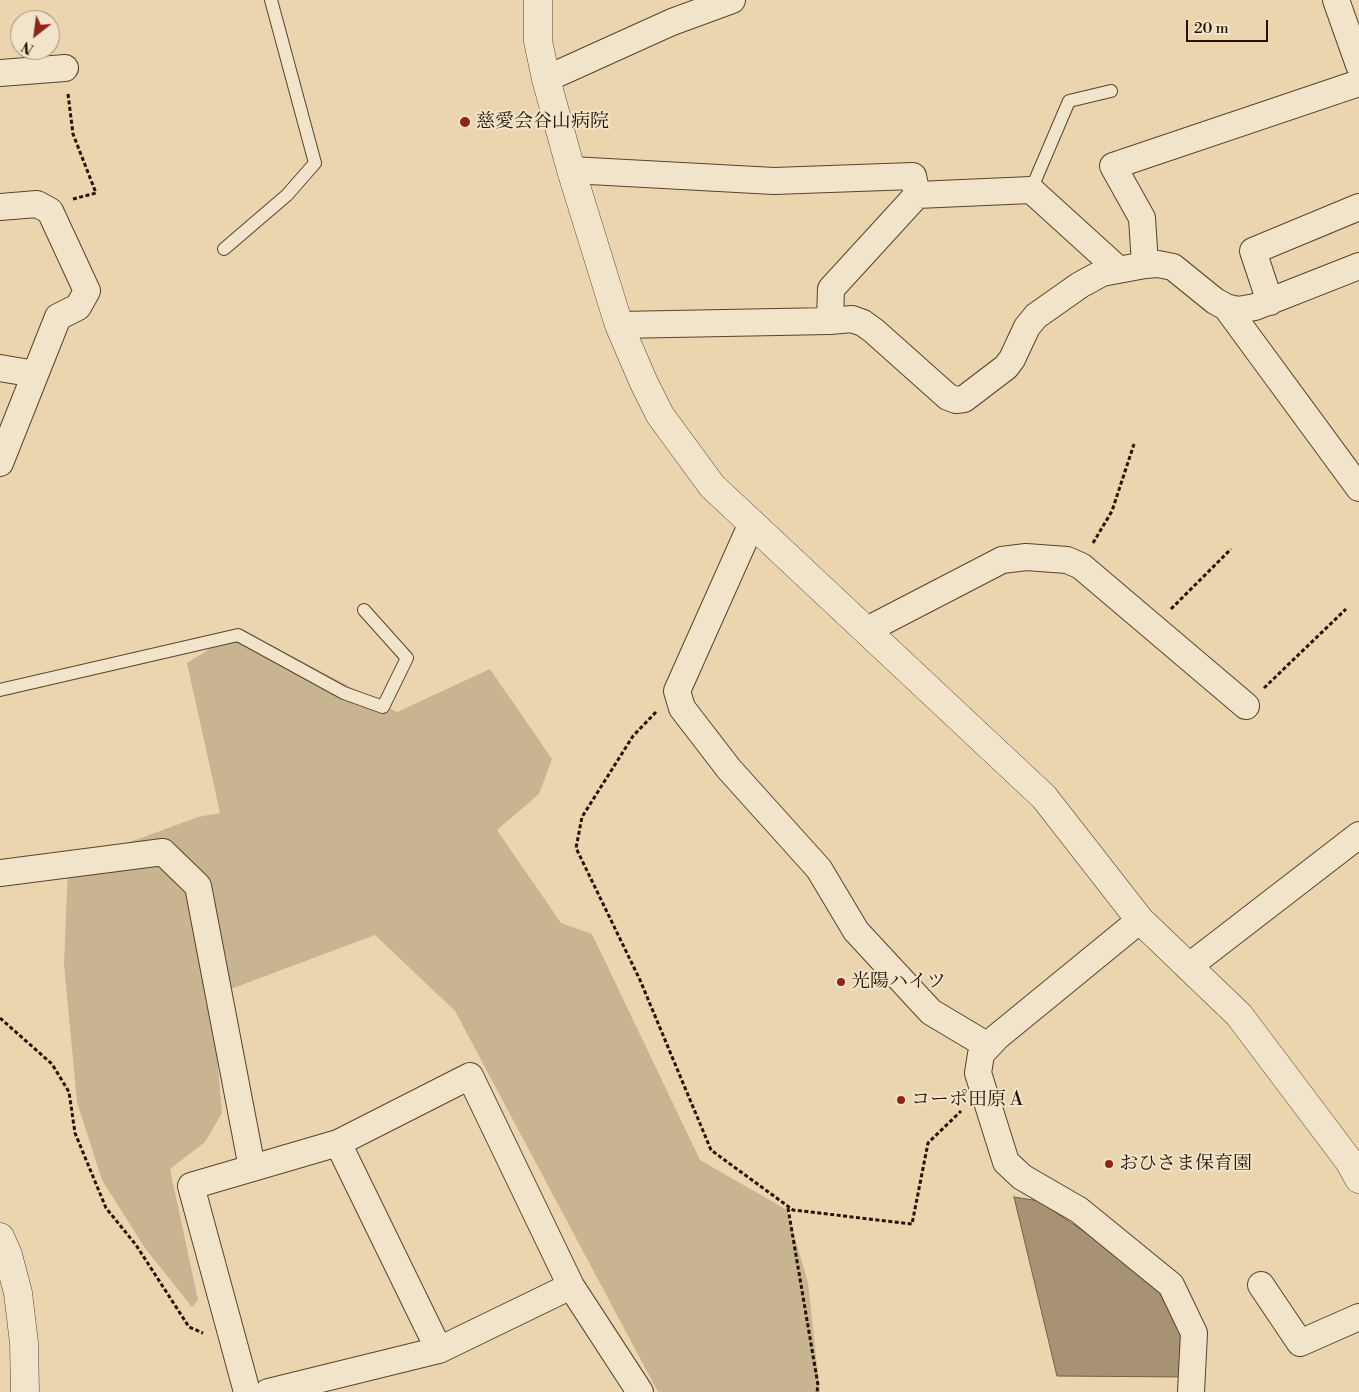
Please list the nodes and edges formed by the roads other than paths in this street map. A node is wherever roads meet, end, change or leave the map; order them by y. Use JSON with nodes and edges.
{"nodes":[{"id":1,"x":271,"y":0,"type":"edge"},
{"id":2,"x":538,"y":0,"type":"edge"},
{"id":3,"x":732,"y":0,"type":"edge"},
{"id":4,"x":1336,"y":0,"type":"edge"},
{"id":5,"x":1359,"y":66,"type":"edge"},
{"id":6,"x":65,"y":68,"type":"road end"},
{"id":7,"x":0,"y":73,"type":"edge"},
{"id":8,"x":546,"y":79,"type":"junction"},
{"id":9,"x":1359,"y":83,"type":"edge"},
{"id":10,"x":1111,"y":91,"type":"dead end"},
{"id":11,"x":571,"y":170,"type":"junction"},
{"id":12,"x":1031,"y":190,"type":"junction"},
{"id":13,"x":917,"y":196,"type":"junction"},
{"id":14,"x":0,"y":207,"type":"edge"},
{"id":15,"x":1359,"y":207,"type":"edge"},
{"id":16,"x":224,"y":249,"type":"dead end"},
{"id":17,"x":1145,"y":265,"type":"junction"},
{"id":18,"x":1359,"y":266,"type":"edge"},
{"id":19,"x":1118,"y":269,"type":"junction"},
{"id":20,"x":1270,"y":302,"type":"junction"},
{"id":21,"x":1226,"y":307,"type":"junction"},
{"id":22,"x":830,"y":321,"type":"junction"},
{"id":23,"x":619,"y":325,"type":"junction"},
{"id":24,"x":0,"y":368,"type":"edge"},
{"id":25,"x":35,"y":374,"type":"junction"},
{"id":26,"x":0,"y":463,"type":"edge"},
{"id":27,"x":1359,"y":488,"type":"edge"},
{"id":28,"x":752,"y":523,"type":"junction"},
{"id":29,"x":364,"y":610,"type":"dead end"},
{"id":30,"x":867,"y":630,"type":"junction"},
{"id":31,"x":0,"y":690,"type":"edge"},
{"id":32,"x":1246,"y":706,"type":"road end"},
{"id":33,"x":1359,"y":835,"type":"edge"},
{"id":34,"x":0,"y":873,"type":"edge"},
{"id":35,"x":1140,"y":920,"type":"junction"},
{"id":36,"x":1188,"y":967,"type":"junction"},
{"id":37,"x":988,"y":1046,"type":"junction"},
{"id":38,"x":338,"y":1143,"type":"junction"},
{"id":39,"x":252,"y":1168,"type":"junction"},
{"id":40,"x":1359,"y":1179,"type":"edge"},
{"id":41,"x":0,"y":1236,"type":"edge"},
{"id":42,"x":1261,"y":1285,"type":"dead end"},
{"id":43,"x":571,"y":1286,"type":"junction"},
{"id":44,"x":1359,"y":1316,"type":"edge"},
{"id":45,"x":439,"y":1350,"type":"junction"},
{"id":46,"x":25,"y":1392,"type":"edge"},
{"id":47,"x":247,"y":1392,"type":"edge"},
{"id":48,"x":268,"y":1392,"type":"edge"},
{"id":49,"x":640,"y":1392,"type":"edge"},
{"id":50,"x":1191,"y":1392,"type":"edge"}],
"edges":[{"from":1,"to":16,"type":"lane"},
{"from":2,"to":8,"type":"street"},
{"from":3,"to":8,"type":"street"},
{"from":4,"to":5,"type":"street"},
{"from":6,"to":7,"type":"street"},
{"from":8,"to":11,"type":"street"},
{"from":9,"to":17,"type":"street"},
{"from":10,"to":12,"type":"lane"},
{"from":11,"to":13,"type":"street"},
{"from":11,"to":23,"type":"street"},
{"from":12,"to":13,"type":"street"},
{"from":12,"to":19,"type":"street"},
{"from":13,"to":22,"type":"street"},
{"from":14,"to":25,"type":"street"},
{"from":15,"to":20,"type":"street"},
{"from":17,"to":19,"type":"street"},
{"from":17,"to":21,"type":"street"},
{"from":18,"to":20,"type":"street"},
{"from":19,"to":22,"type":"street"},
{"from":20,"to":21,"type":"street"},
{"from":21,"to":27,"type":"street"},
{"from":22,"to":23,"type":"street"},
{"from":23,"to":28,"type":"street"},
{"from":24,"to":25,"type":"street"},
{"from":25,"to":26,"type":"street"},
{"from":28,"to":30,"type":"street"},
{"from":28,"to":37,"type":"street"},
{"from":29,"to":31,"type":"lane"},
{"from":30,"to":32,"type":"street"},
{"from":30,"to":35,"type":"street"},
{"from":33,"to":36,"type":"street"},
{"from":34,"to":39,"type":"street"},
{"from":35,"to":36,"type":"street"},
{"from":35,"to":37,"type":"street"},
{"from":36,"to":40,"type":"street"},
{"from":37,"to":50,"type":"street"},
{"from":38,"to":39,"type":"street"},
{"from":38,"to":43,"type":"street"},
{"from":38,"to":45,"type":"street"},
{"from":39,"to":47,"type":"street"},
{"from":41,"to":46,"type":"street"},
{"from":42,"to":44,"type":"street"},
{"from":43,"to":45,"type":"street"},
{"from":43,"to":49,"type":"street"},
{"from":45,"to":48,"type":"street"}]}
